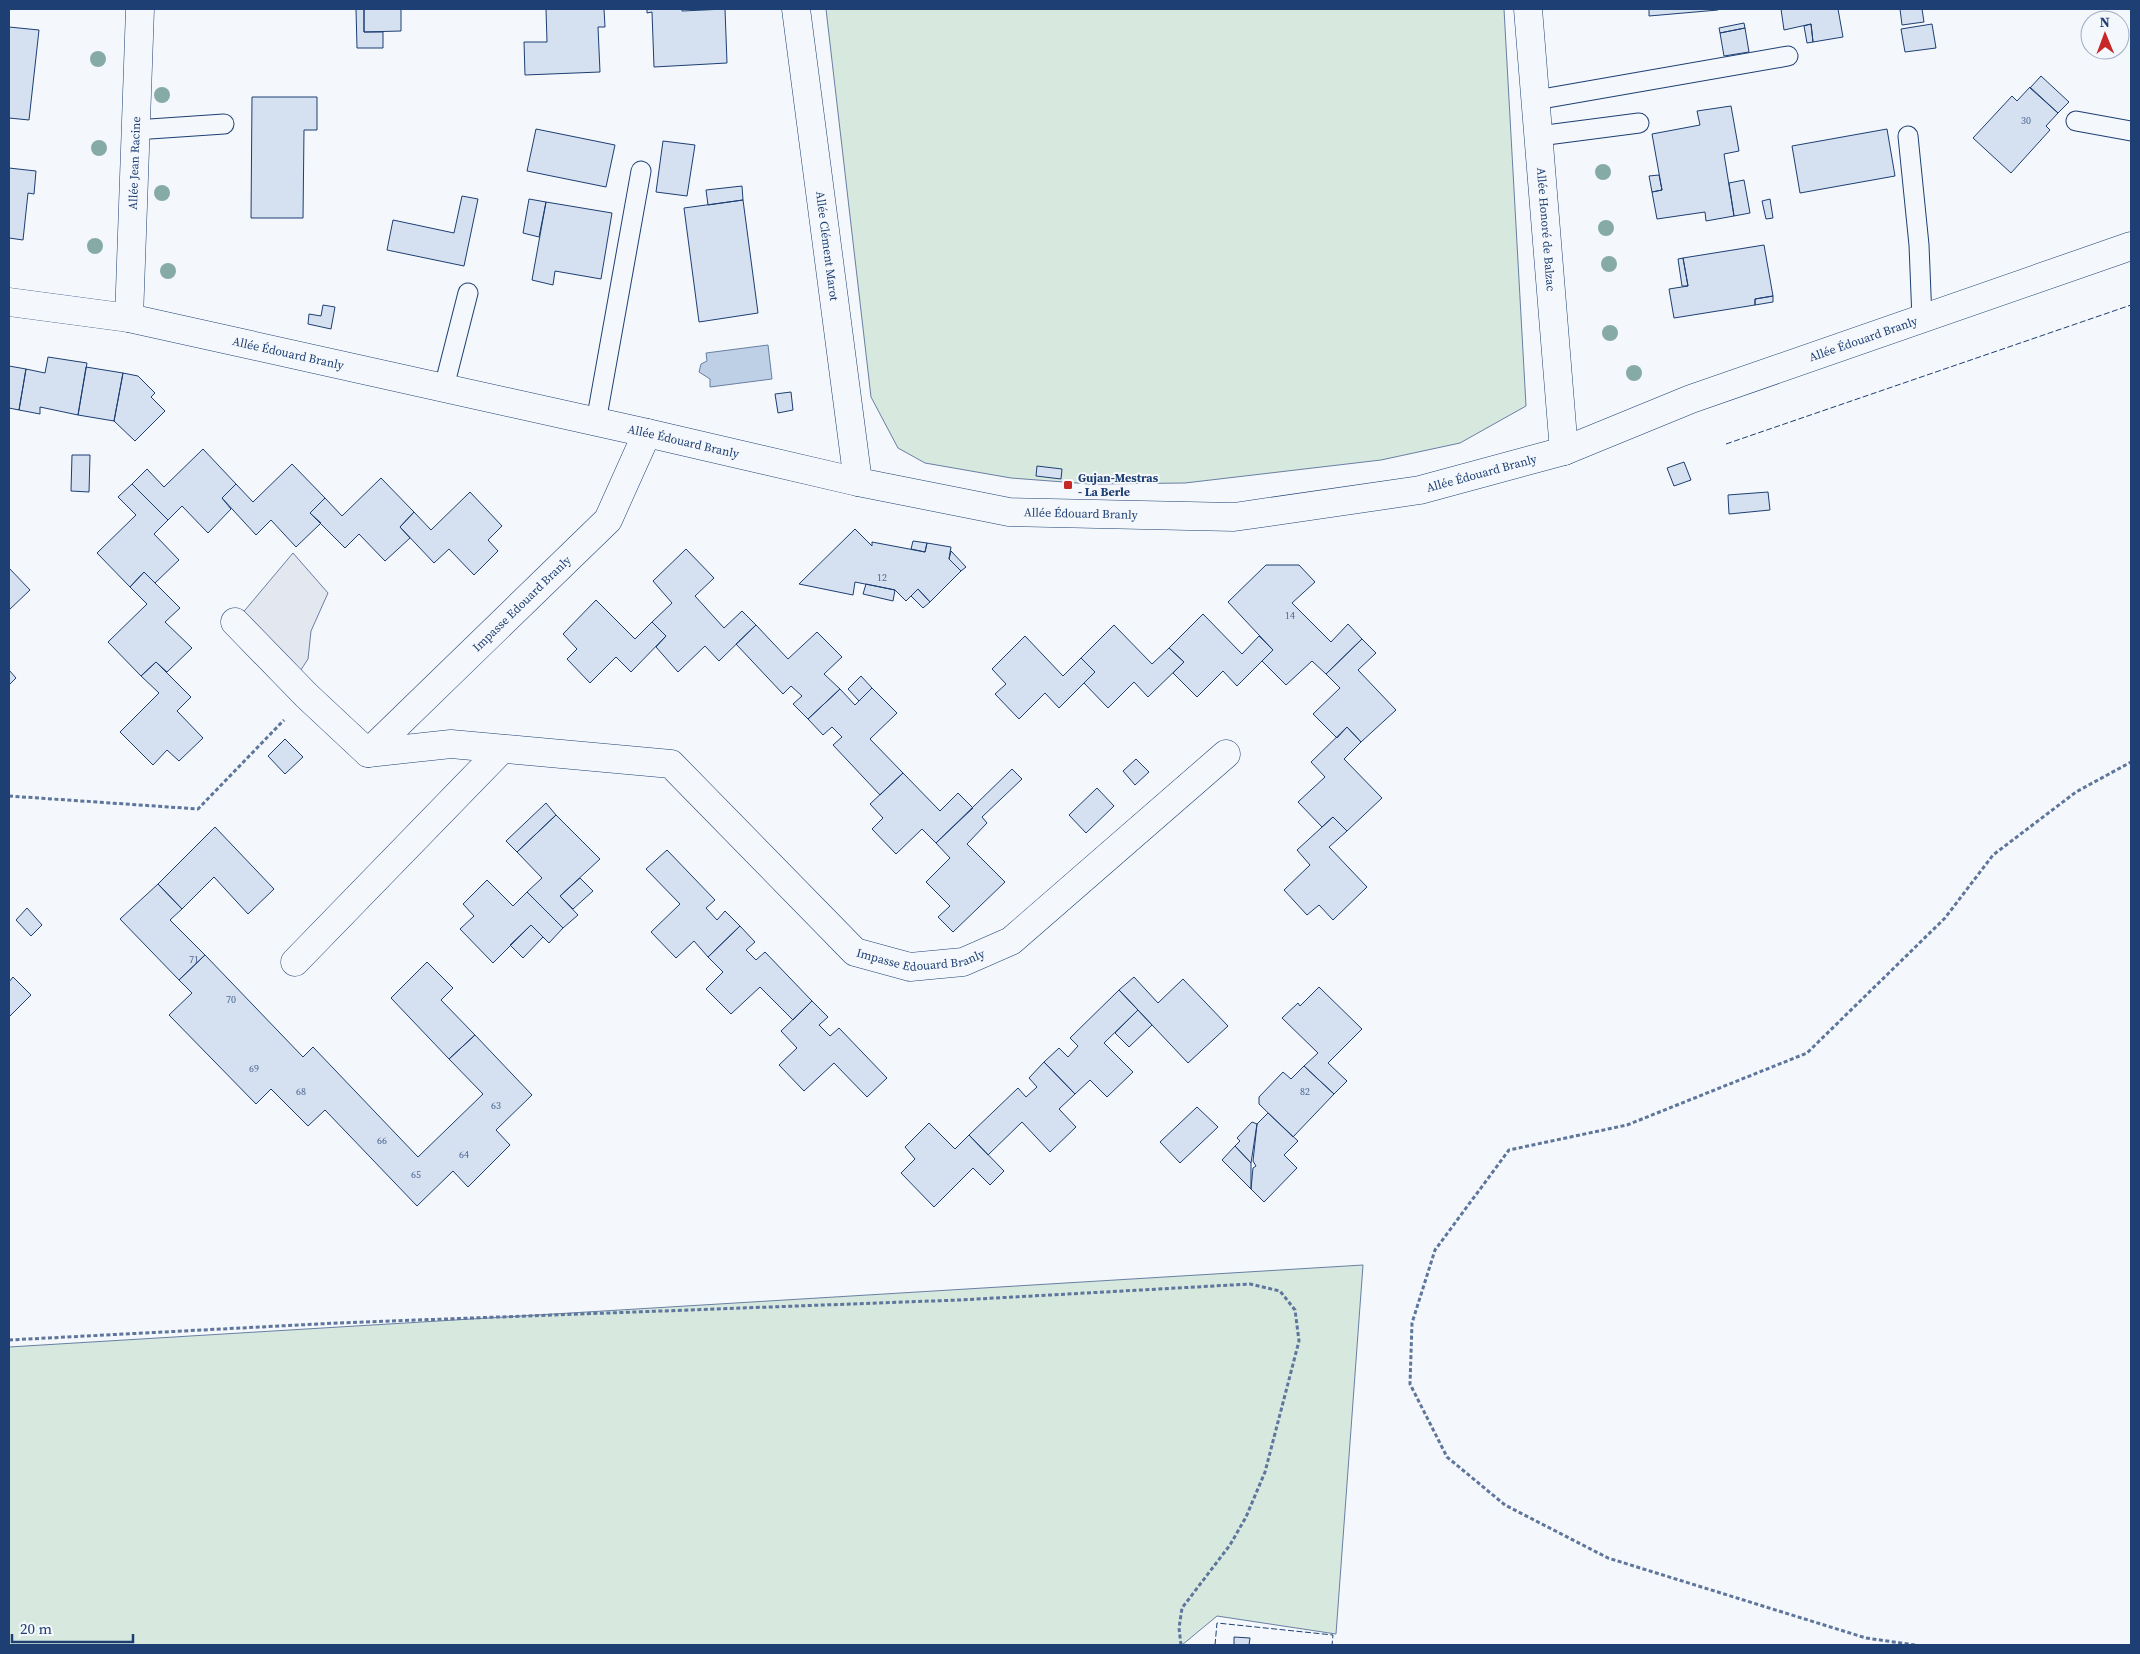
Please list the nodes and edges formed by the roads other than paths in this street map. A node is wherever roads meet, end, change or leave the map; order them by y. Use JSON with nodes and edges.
{"nodes":[{"id":1,"x":140,"y":9,"type":"edge"},
{"id":2,"x":796,"y":9,"type":"edge"},
{"id":3,"x":1528,"y":9,"type":"edge"},
{"id":4,"x":1788,"y":56,"type":"dead end"},
{"id":5,"x":1536,"y":100,"type":"junction"},
{"id":6,"x":2076,"y":120,"type":"dead end"},
{"id":7,"x":1639,"y":123,"type":"dead end"},
{"id":8,"x":224,"y":124,"type":"dead end"},
{"id":9,"x":135,"y":130,"type":"junction"},
{"id":10,"x":2131,"y":131,"type":"edge"},
{"id":11,"x":1539,"y":136,"type":"junction"},
{"id":12,"x":1908,"y":136,"type":"dead end"},
{"id":13,"x":641,"y":171,"type":"dead end"},
{"id":14,"x":2131,"y":244,"type":"edge"},
{"id":15,"x":468,"y":293,"type":"dead end"},
{"id":16,"x":9,"y":302,"type":"edge"},
{"id":17,"x":129,"y":318,"type":"junction"},
{"id":18,"x":1922,"y":319,"type":"junction"},
{"id":19,"x":444,"y":388,"type":"junction"},
{"id":20,"x":596,"y":422,"type":"junction"},
{"id":21,"x":648,"y":433,"type":"junction"},
{"id":22,"x":1564,"y":451,"type":"junction"},
{"id":23,"x":858,"y":482,"type":"junction"},
{"id":24,"x":235,"y":622,"type":"dead end"},
{"id":25,"x":502,"y":749,"type":"junction"},
{"id":26,"x":368,"y":753,"type":"junction"},
{"id":27,"x":1226,"y":754,"type":"dead end"},
{"id":28,"x":295,"y":962,"type":"dead end"}],
"edges":[{"from":1,"to":9,"type":"street","name":"Allée Jean Racine"},
{"from":2,"to":23,"type":"street","name":"Allée Clément Marot"},
{"from":3,"to":5,"type":"street","name":"Allée Honoré de Balzac"},
{"from":4,"to":5,"type":"lane"},
{"from":5,"to":11,"type":"street","name":"Allée Honoré de Balzac"},
{"from":6,"to":10,"type":"lane"},
{"from":7,"to":11,"type":"lane"},
{"from":8,"to":9,"type":"lane"},
{"from":9,"to":17,"type":"street","name":"Allée Jean Racine"},
{"from":11,"to":22,"type":"street","name":"Allée Honoré de Balzac"},
{"from":12,"to":18,"type":"lane"},
{"from":13,"to":20,"type":"lane"},
{"from":14,"to":18,"type":"street","name":"Allée Édouard Branly"},
{"from":15,"to":19,"type":"lane"},
{"from":16,"to":17,"type":"street","name":"Allée Édouard Branly"},
{"from":17,"to":19,"type":"street","name":"Allée Édouard Branly"},
{"from":18,"to":22,"type":"street","name":"Allée Édouard Branly"},
{"from":19,"to":20,"type":"street","name":"Allée Édouard Branly"},
{"from":20,"to":21,"type":"street","name":"Allée Édouard Branly"},
{"from":21,"to":23,"type":"street","name":"Allée Édouard Branly"},
{"from":21,"to":26,"type":"street","name":"Impasse Edouard Branly"},
{"from":22,"to":23,"type":"street","name":"Allée Édouard Branly"},
{"from":24,"to":26,"type":"street"},
{"from":25,"to":26,"type":"street","name":"Impasse Edouard Branly"},
{"from":25,"to":27,"type":"street","name":"Impasse Edouard Branly"},
{"from":25,"to":28,"type":"street"}]}
